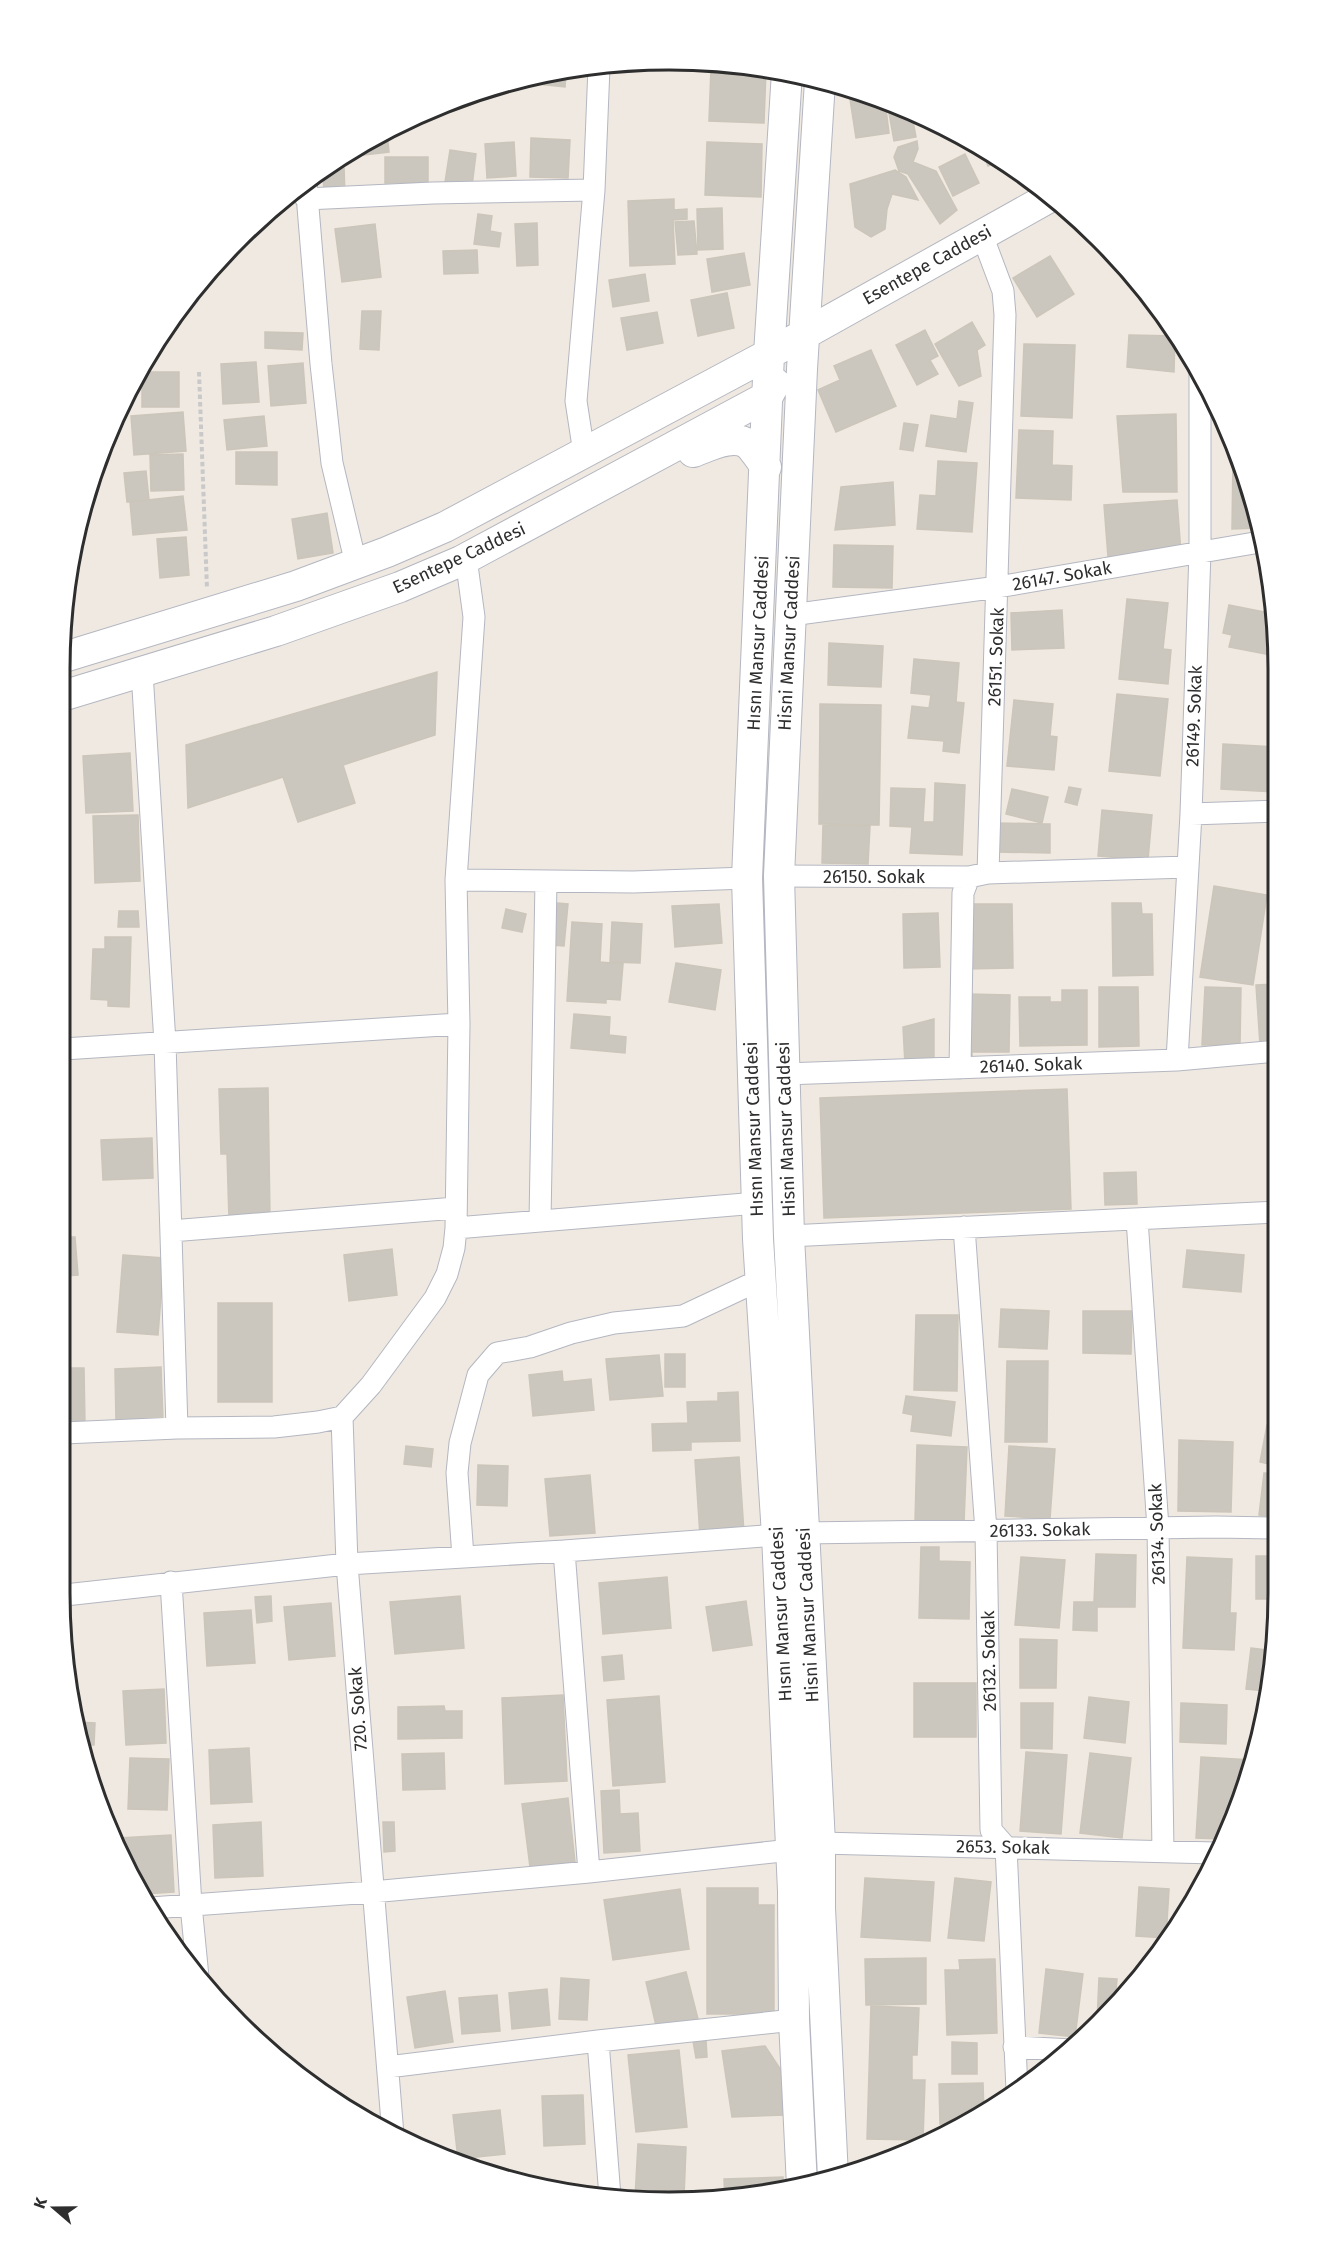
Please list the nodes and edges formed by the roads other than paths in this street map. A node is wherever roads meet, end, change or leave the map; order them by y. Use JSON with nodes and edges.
{"nodes":[{"id":1,"x":599,"y":75,"type":"edge"},
{"id":2,"x":786,"y":82,"type":"edge"},
{"id":3,"x":819,"y":90,"type":"edge"},
{"id":4,"x":594,"y":190,"type":"junction"},
{"id":5,"x":309,"y":191,"type":"edge"},
{"id":6,"x":306,"y":193,"type":"edge"},
{"id":7,"x":1043,"y":201,"type":"edge"},
{"id":8,"x":982,"y":235,"type":"junction"},
{"id":9,"x":804,"y":334,"type":"junction"},
{"id":10,"x":769,"y":354,"type":"junction"},
{"id":11,"x":1200,"y":392,"type":"edge"},
{"id":12,"x":768,"y":396,"type":"junction"},
{"id":13,"x":584,"y":453,"type":"junction"},
{"id":14,"x":766,"y":467,"type":"junction"},
{"id":15,"x":621,"y":475,"type":"junction"},
{"id":16,"x":1255,"y":544,"type":"edge"},
{"id":17,"x":1200,"y":552,"type":"junction"},
{"id":18,"x":466,"y":558,"type":"junction"},
{"id":19,"x":356,"y":564,"type":"junction"},
{"id":20,"x":998,"y":587,"type":"junction"},
{"id":21,"x":791,"y":615,"type":"junction"},
{"id":22,"x":71,"y":655,"type":"edge"},
{"id":23,"x":142,"y":672,"type":"junction"},
{"id":24,"x":70,"y":694,"type":"edge"},
{"id":25,"x":1268,"y":811,"type":"edge"},
{"id":26,"x":1191,"y":814,"type":"junction"},
{"id":27,"x":1188,"y":867,"type":"junction"},
{"id":28,"x":979,"y":875,"type":"junction"},
{"id":29,"x":779,"y":876,"type":"junction"},
{"id":30,"x":747,"y":878,"type":"junction"},
{"id":31,"x":456,"y":880,"type":"junction"},
{"id":32,"x":546,"y":881,"type":"junction"},
{"id":33,"x":459,"y":1024,"type":"junction"},
{"id":34,"x":165,"y":1043,"type":"junction"},
{"id":35,"x":70,"y":1048,"type":"edge"},
{"id":36,"x":1268,"y":1052,"type":"edge"},
{"id":37,"x":1177,"y":1060,"type":"junction"},
{"id":38,"x":960,"y":1068,"type":"junction"},
{"id":39,"x":784,"y":1074,"type":"junction"},
{"id":40,"x":757,"y":1203,"type":"junction"},
{"id":41,"x":1268,"y":1212,"type":"edge"},
{"id":42,"x":456,"y":1218,"type":"junction"},
{"id":43,"x":1137,"y":1219,"type":"junction"},
{"id":44,"x":540,"y":1221,"type":"junction"},
{"id":45,"x":964,"y":1227,"type":"junction"},
{"id":46,"x":171,"y":1231,"type":"junction"},
{"id":47,"x":789,"y":1236,"type":"junction"},
{"id":48,"x":761,"y":1283,"type":"junction"},
{"id":49,"x":342,"y":1417,"type":"junction"},
{"id":50,"x":177,"y":1428,"type":"junction"},
{"id":51,"x":70,"y":1433,"type":"edge"},
{"id":52,"x":1158,"y":1528,"type":"junction"},
{"id":53,"x":1268,"y":1528,"type":"edge"},
{"id":54,"x":986,"y":1531,"type":"junction"},
{"id":55,"x":790,"y":1534,"type":"junction"},
{"id":56,"x":564,"y":1551,"type":"junction"},
{"id":57,"x":463,"y":1557,"type":"junction"},
{"id":58,"x":347,"y":1564,"type":"junction"},
{"id":59,"x":171,"y":1582,"type":"junction"},
{"id":60,"x":70,"y":1594,"type":"edge"},
{"id":61,"x":820,"y":1843,"type":"junction"},
{"id":62,"x":1006,"y":1847,"type":"junction"},
{"id":63,"x":791,"y":1850,"type":"junction"},
{"id":64,"x":1163,"y":1851,"type":"junction"},
{"id":65,"x":1209,"y":1853,"type":"edge"},
{"id":66,"x":589,"y":1872,"type":"junction"},
{"id":67,"x":372,"y":1892,"type":"junction"},
{"id":68,"x":191,"y":1905,"type":"junction"},
{"id":69,"x":160,"y":1907,"type":"edge"},
{"id":70,"x":196,"y":1960,"type":"edge"},
{"id":71,"x":794,"y":2020,"type":"junction"},
{"id":72,"x":598,"y":2041,"type":"junction"},
{"id":73,"x":1014,"y":2047,"type":"junction"},
{"id":74,"x":1057,"y":2049,"type":"edge"},
{"id":75,"x":388,"y":2067,"type":"junction"},
{"id":76,"x":1016,"y":2081,"type":"edge"},
{"id":77,"x":392,"y":2123,"type":"edge"},
{"id":78,"x":833,"y":2169,"type":"edge"},
{"id":79,"x":802,"y":2176,"type":"edge"},
{"id":80,"x":609,"y":2188,"type":"edge"}],
"edges":[{"from":1,"to":4,"type":"street"},
{"from":2,"to":10,"type":"main road","name":"Hısnı Mansur Caddesi"},
{"from":3,"to":9,"type":"main road","name":"Hisni Mansur Caddesi"},
{"from":4,"to":5,"type":"street"},
{"from":4,"to":13,"type":"street"},
{"from":6,"to":19,"type":"street"},
{"from":7,"to":8,"type":"main road","name":"Esentepe Caddesi"},
{"from":8,"to":9,"type":"main road","name":"Esentepe Caddesi"},
{"from":8,"to":20,"type":"street","name":"26151. Sokak"},
{"from":9,"to":10,"type":"main road","name":"Esentepe Caddesi"},
{"from":9,"to":12,"type":"main road"},
{"from":9,"to":21,"type":"main road","name":"Hisni Mansur Caddesi"},
{"from":10,"to":12,"type":"main road","name":"Hısnı Mansur Caddesi"},
{"from":10,"to":13,"type":"main road","name":"Esentepe Caddesi"},
{"from":11,"to":17,"type":"street","name":"26149. Sokak"},
{"from":12,"to":14,"type":"main road","name":"Hısnı Mansur Caddesi"},
{"from":12,"to":15,"type":"main road","name":"Esentepe Caddesi"},
{"from":13,"to":19,"type":"main road","name":"Esentepe Caddesi"},
{"from":14,"to":15,"type":"main road"},
{"from":14,"to":30,"type":"main road","name":"Hısnı Mansur Caddesi"},
{"from":15,"to":18,"type":"main road","name":"Esentepe Caddesi"},
{"from":16,"to":17,"type":"street","name":"26147. Sokak"},
{"from":17,"to":20,"type":"street","name":"26147. Sokak"},
{"from":17,"to":26,"type":"street","name":"26149. Sokak"},
{"from":18,"to":23,"type":"main road","name":"Esentepe Caddesi"},
{"from":18,"to":31,"type":"street"},
{"from":19,"to":22,"type":"main road","name":"Esentepe Caddesi"},
{"from":20,"to":21,"type":"street","name":"26147. Sokak"},
{"from":20,"to":28,"type":"street","name":"26151. Sokak"},
{"from":21,"to":29,"type":"main road","name":"Hisni Mansur Caddesi"},
{"from":23,"to":24,"type":"main road","name":"Esentepe Caddesi"},
{"from":23,"to":34,"type":"street"},
{"from":25,"to":26,"type":"street"},
{"from":26,"to":27,"type":"street","name":"26149. Sokak"},
{"from":27,"to":28,"type":"street","name":"26150. Sokak"},
{"from":27,"to":37,"type":"street","name":"26149. Sokak"},
{"from":28,"to":29,"type":"street","name":"26150. Sokak"},
{"from":28,"to":38,"type":"street","name":"26151. Sokak"},
{"from":29,"to":39,"type":"main road","name":"Hisni Mansur Caddesi"},
{"from":30,"to":32,"type":"street"},
{"from":30,"to":40,"type":"main road","name":"Hısnı Mansur Caddesi"},
{"from":31,"to":32,"type":"street"},
{"from":31,"to":33,"type":"street"},
{"from":32,"to":44,"type":"street"},
{"from":33,"to":34,"type":"street"},
{"from":33,"to":42,"type":"street"},
{"from":34,"to":35,"type":"street"},
{"from":34,"to":46,"type":"street"},
{"from":36,"to":37,"type":"street","name":"26140. Sokak"},
{"from":37,"to":38,"type":"street","name":"26140. Sokak"},
{"from":38,"to":39,"type":"street","name":"26140. Sokak"},
{"from":39,"to":47,"type":"main road","name":"Hisni Mansur Caddesi"},
{"from":40,"to":44,"type":"street"},
{"from":40,"to":48,"type":"main road","name":"Hısnı Mansur Caddesi"},
{"from":41,"to":43,"type":"street"},
{"from":42,"to":44,"type":"street"},
{"from":42,"to":46,"type":"street"},
{"from":42,"to":49,"type":"street"},
{"from":43,"to":45,"type":"street"},
{"from":43,"to":52,"type":"street","name":"26134. Sokak"},
{"from":45,"to":47,"type":"street"},
{"from":45,"to":54,"type":"street","name":"26132. Sokak"},
{"from":46,"to":50,"type":"street"},
{"from":47,"to":55,"type":"main road","name":"Hisni Mansur Caddesi"},
{"from":48,"to":55,"type":"main road","name":"Hısnı Mansur Caddesi"},
{"from":48,"to":57,"type":"street"},
{"from":49,"to":50,"type":"street"},
{"from":49,"to":58,"type":"street","name":"720. Sokak"},
{"from":50,"to":51,"type":"street"},
{"from":52,"to":53,"type":"street","name":"26133. Sokak"},
{"from":52,"to":54,"type":"street","name":"26133. Sokak"},
{"from":52,"to":64,"type":"street","name":"26134. Sokak"},
{"from":54,"to":55,"type":"street","name":"26133. Sokak"},
{"from":54,"to":62,"type":"street","name":"26132. Sokak"},
{"from":55,"to":56,"type":"street","name":"26133. Sokak"},
{"from":55,"to":61,"type":"main road","name":"Hisni Mansur Caddesi"},
{"from":55,"to":63,"type":"main road","name":"Hısnı Mansur Caddesi"},
{"from":56,"to":57,"type":"street","name":"26133. Sokak"},
{"from":56,"to":66,"type":"street"},
{"from":57,"to":58,"type":"street","name":"26133. Sokak"},
{"from":58,"to":59,"type":"street"},
{"from":58,"to":67,"type":"street","name":"720. Sokak"},
{"from":59,"to":60,"type":"street"},
{"from":59,"to":68,"type":"street"},
{"from":61,"to":62,"type":"street","name":"2653. Sokak"},
{"from":61,"to":63,"type":"street","name":"2653. Sokak"},
{"from":61,"to":78,"type":"main road","name":"Hisni Mansur Caddesi"},
{"from":62,"to":64,"type":"street","name":"2653. Sokak"},
{"from":62,"to":73,"type":"street","name":"26132. Sokak"},
{"from":63,"to":66,"type":"street","name":"2653. Sokak"},
{"from":63,"to":71,"type":"main road","name":"Hısnı Mansur Caddesi"},
{"from":64,"to":65,"type":"street","name":"2653. Sokak"},
{"from":66,"to":67,"type":"street","name":"2653. Sokak"},
{"from":67,"to":68,"type":"street","name":"2653. Sokak"},
{"from":67,"to":75,"type":"street","name":"720. Sokak"},
{"from":68,"to":69,"type":"street","name":"2653. Sokak"},
{"from":68,"to":70,"type":"street"},
{"from":71,"to":72,"type":"street"},
{"from":71,"to":79,"type":"main road","name":"Hısnı Mansur Caddesi"},
{"from":72,"to":75,"type":"street"},
{"from":72,"to":80,"type":"street"},
{"from":73,"to":74,"type":"street"},
{"from":73,"to":76,"type":"street","name":"26132. Sokak"},
{"from":75,"to":77,"type":"street","name":"720. Sokak"}]}
